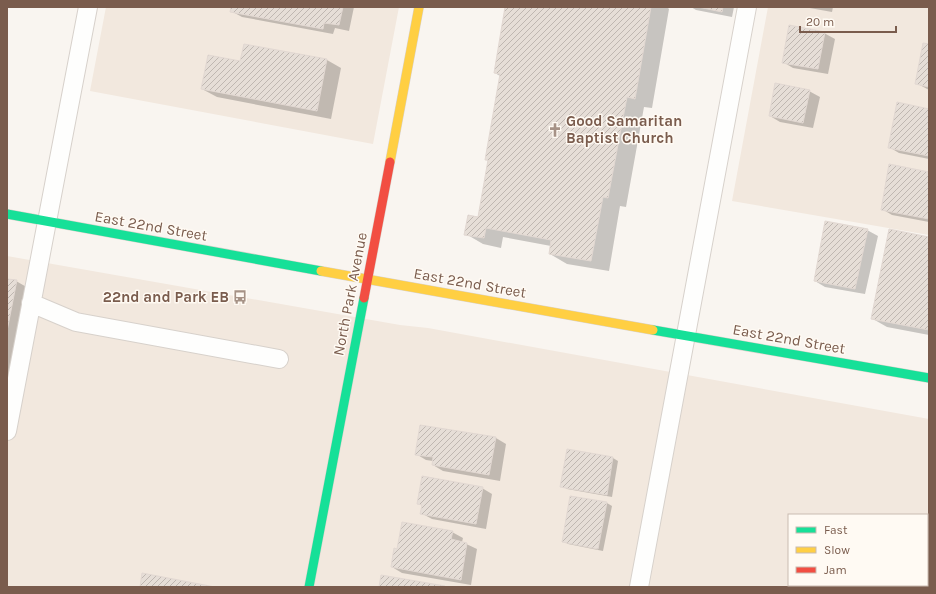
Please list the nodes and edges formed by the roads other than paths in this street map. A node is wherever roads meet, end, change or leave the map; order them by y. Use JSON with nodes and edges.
{"nodes":[{"id":1,"x":88,"y":7,"type":"edge"},
{"id":2,"x":419,"y":7,"type":"edge"},
{"id":3,"x":748,"y":7,"type":"edge"},
{"id":4,"x":7,"y":214,"type":"edge"},
{"id":5,"x":47,"y":222,"type":"junction"},
{"id":6,"x":368,"y":280,"type":"junction"},
{"id":7,"x":31,"y":303,"type":"junction"},
{"id":8,"x":686,"y":335,"type":"junction"},
{"id":9,"x":280,"y":358,"type":"dead end"},
{"id":10,"x":929,"y":378,"type":"edge"},
{"id":11,"x":7,"y":431,"type":"edge"},
{"id":12,"x":309,"y":587,"type":"edge"},
{"id":13,"x":639,"y":587,"type":"edge"}],
"edges":[{"from":1,"to":5,"type":"lane"},
{"from":2,"to":6,"type":"main road","name":"North Park Avenue"},
{"from":3,"to":8,"type":"lane"},
{"from":4,"to":5,"type":"main road","name":"East 22nd Street"},
{"from":5,"to":6,"type":"main road","name":"East 22nd Street"},
{"from":5,"to":7,"type":"lane"},
{"from":6,"to":8,"type":"main road","name":"East 22nd Street"},
{"from":6,"to":12,"type":"main road","name":"North Park Avenue"},
{"from":7,"to":9,"type":"lane"},
{"from":7,"to":11,"type":"lane"},
{"from":8,"to":10,"type":"main road","name":"East 22nd Street"},
{"from":8,"to":13,"type":"lane"}]}
